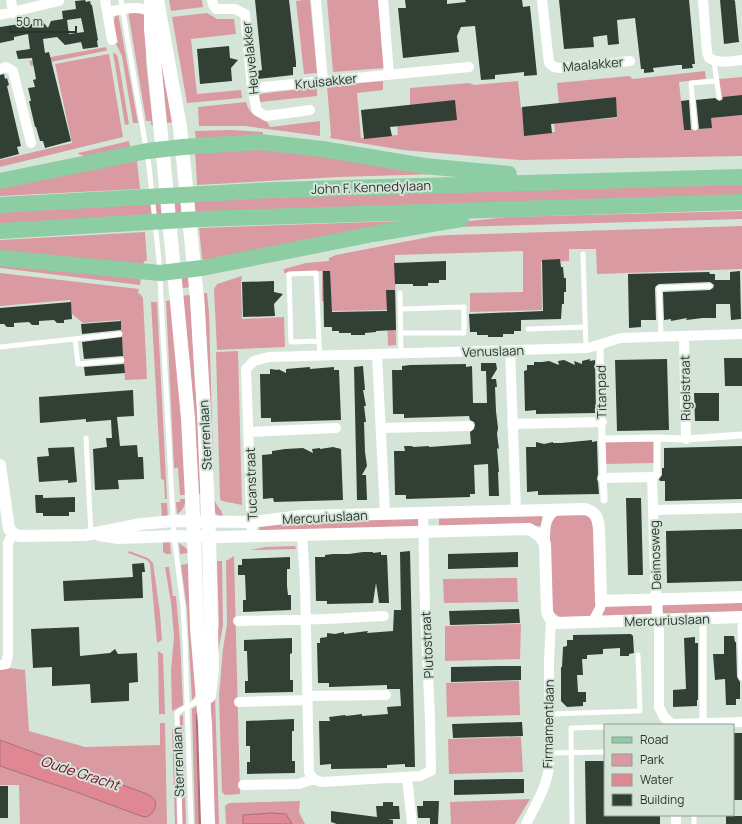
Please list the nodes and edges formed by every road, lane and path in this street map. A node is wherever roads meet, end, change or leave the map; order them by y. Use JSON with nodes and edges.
{"nodes":[{"id":1,"x":11,"y":0,"type":"edge"},
{"id":2,"x":105,"y":0,"type":"edge"},
{"id":3,"x":212,"y":0,"type":"edge"},
{"id":4,"x":316,"y":0,"type":"edge"},
{"id":5,"x":383,"y":0,"type":"edge"},
{"id":6,"x":542,"y":0,"type":"edge"},
{"id":7,"x":703,"y":0,"type":"edge"},
{"id":8,"x":59,"y":1,"type":"dead end"},
{"id":9,"x":153,"y":4,"type":"edge"},
{"id":10,"x":121,"y":5,"type":"edge"},
{"id":11,"x":107,"y":12,"type":"junction"},
{"id":12,"x":13,"y":13,"type":"junction"},
{"id":13,"x":0,"y":15,"type":"edge"},
{"id":14,"x":112,"y":40,"type":"dead end"},
{"id":15,"x":742,"y":60,"type":"edge"},
{"id":16,"x":630,"y":61,"type":"dead end"},
{"id":17,"x":714,"y":61,"type":"junction"},
{"id":18,"x":469,"y":67,"type":"dead end"},
{"id":19,"x":0,"y":68,"type":"edge"},
{"id":20,"x":389,"y":74,"type":"junction"},
{"id":21,"x":323,"y":81,"type":"junction"},
{"id":22,"x":717,"y":81,"type":"junction"},
{"id":23,"x":263,"y":87,"type":"dead end"},
{"id":24,"x":719,"y":97,"type":"dead end"},
{"id":25,"x":310,"y":110,"type":"dead end"},
{"id":26,"x":695,"y":128,"type":"dead end"},
{"id":27,"x":31,"y":143,"type":"dead end"},
{"id":28,"x":182,"y":147,"type":"junction"},
{"id":29,"x":153,"y":155,"type":"junction"},
{"id":30,"x":742,"y":177,"type":"edge"},
{"id":31,"x":0,"y":181,"type":"edge"},
{"id":32,"x":562,"y":182,"type":"junction"},
{"id":33,"x":742,"y":202,"type":"edge"},
{"id":34,"x":0,"y":205,"type":"edge"},
{"id":35,"x":512,"y":209,"type":"junction"},
{"id":36,"x":0,"y":231,"type":"edge"},
{"id":37,"x":165,"y":253,"type":"junction"},
{"id":38,"x":583,"y":254,"type":"dead end"},
{"id":39,"x":0,"y":258,"type":"edge"},
{"id":40,"x":194,"y":269,"type":"junction"},
{"id":41,"x":167,"y":272,"type":"junction"},
{"id":42,"x":710,"y":286,"type":"dead end"},
{"id":43,"x":400,"y":293,"type":"dead end"},
{"id":44,"x":400,"y":309,"type":"junction"},
{"id":45,"x":585,"y":328,"type":"junction"},
{"id":46,"x":528,"y":329,"type":"dead end"},
{"id":47,"x":120,"y":334,"type":"dead end"},
{"id":48,"x":400,"y":334,"type":"junction"},
{"id":49,"x":742,"y":334,"type":"edge"},
{"id":50,"x":684,"y":336,"type":"junction"},
{"id":51,"x":661,"y":337,"type":"junction"},
{"id":52,"x":75,"y":339,"type":"junction"},
{"id":53,"x":319,"y":340,"type":"junction"},
{"id":54,"x":600,"y":346,"type":"junction"},
{"id":55,"x":0,"y":347,"type":"edge"},
{"id":56,"x":586,"y":348,"type":"junction"},
{"id":57,"x":510,"y":351,"type":"junction"},
{"id":58,"x":401,"y":354,"type":"junction"},
{"id":59,"x":377,"y":355,"type":"junction"},
{"id":60,"x":320,"y":356,"type":"junction"},
{"id":61,"x":122,"y":360,"type":"dead end"},
{"id":62,"x":254,"y":361,"type":"joint"},
{"id":63,"x":602,"y":422,"type":"junction"},
{"id":64,"x":512,"y":424,"type":"junction"},
{"id":65,"x":468,"y":426,"type":"dead end"},
{"id":66,"x":336,"y":428,"type":"dead end"},
{"id":67,"x":381,"y":428,"type":"junction"},
{"id":68,"x":249,"y":432,"type":"junction"},
{"id":69,"x":742,"y":435,"type":"edge"},
{"id":70,"x":86,"y":438,"type":"dead end"},
{"id":71,"x":657,"y":438,"type":"junction"},
{"id":72,"x":602,"y":439,"type":"junction"},
{"id":73,"x":686,"y":439,"type":"junction"},
{"id":74,"x":0,"y":465,"type":"edge"},
{"id":75,"x":652,"y":476,"type":"junction"},
{"id":76,"x":604,"y":478,"type":"junction"},
{"id":77,"x":604,"y":500,"type":"dead end"},
{"id":78,"x":558,"y":508,"type":"junction"},
{"id":79,"x":742,"y":508,"type":"edge"},
{"id":80,"x":516,"y":510,"type":"junction"},
{"id":81,"x":653,"y":510,"type":"junction"},
{"id":82,"x":423,"y":513,"type":"junction"},
{"id":83,"x":385,"y":514,"type":"junction"},
{"id":84,"x":173,"y":521,"type":"junction"},
{"id":85,"x":194,"y":521,"type":"junction"},
{"id":86,"x":208,"y":522,"type":"junction"},
{"id":87,"x":252,"y":522,"type":"junction"},
{"id":88,"x":424,"y":532,"type":"junction"},
{"id":89,"x":12,"y":534,"type":"junction"},
{"id":90,"x":92,"y":534,"type":"junction"},
{"id":91,"x":302,"y":534,"type":"junction"},
{"id":92,"x":174,"y":536,"type":"junction"},
{"id":93,"x":252,"y":536,"type":"junction"},
{"id":94,"x":194,"y":537,"type":"junction"},
{"id":95,"x":209,"y":537,"type":"junction"},
{"id":96,"x":545,"y":544,"type":"junction"},
{"id":97,"x":742,"y":597,"type":"edge"},
{"id":98,"x":656,"y":599,"type":"junction"},
{"id":99,"x":601,"y":601,"type":"junction"},
{"id":100,"x":384,"y":616,"type":"dead end"},
{"id":101,"x":305,"y":620,"type":"junction"},
{"id":102,"x":551,"y":620,"type":"junction"},
{"id":103,"x":659,"y":620,"type":"junction"},
{"id":104,"x":238,"y":621,"type":"dead end"},
{"id":105,"x":741,"y":622,"type":"edge"},
{"id":106,"x":592,"y":623,"type":"junction"},
{"id":107,"x":703,"y":627,"type":"dead end"},
{"id":108,"x":638,"y":655,"type":"dead end"},
{"id":109,"x":3,"y":665,"type":"edge"},
{"id":110,"x":742,"y":677,"type":"edge"},
{"id":111,"x":203,"y":692,"type":"junction"},
{"id":112,"x":386,"y":695,"type":"dead end"},
{"id":113,"x":308,"y":698,"type":"junction"},
{"id":114,"x":239,"y":702,"type":"dead end"},
{"id":115,"x":187,"y":706,"type":"junction"},
{"id":116,"x":550,"y":714,"type":"junction"},
{"id":117,"x":742,"y":722,"type":"edge"},
{"id":118,"x":205,"y":724,"type":"junction"},
{"id":119,"x":672,"y":724,"type":"edge"},
{"id":120,"x":691,"y":724,"type":"edge"},
{"id":121,"x":703,"y":724,"type":"junction"},
{"id":122,"x":604,"y":727,"type":"edge"},
{"id":123,"x":604,"y":752,"type":"edge"},
{"id":124,"x":550,"y":753,"type":"junction"},
{"id":125,"x":571,"y":753,"type":"junction"},
{"id":126,"x":407,"y":777,"type":"junction"},
{"id":127,"x":312,"y":779,"type":"junction"},
{"id":128,"x":243,"y":785,"type":"dead end"},
{"id":129,"x":180,"y":824,"type":"edge"},
{"id":130,"x":191,"y":824,"type":"edge"},
{"id":131,"x":208,"y":824,"type":"edge"},
{"id":132,"x":412,"y":824,"type":"edge"},
{"id":133,"x":526,"y":824,"type":"edge"},
{"id":134,"x":572,"y":824,"type":"edge"}],
"edges":[{"from":1,"to":12,"type":"street"},
{"from":2,"to":11,"type":"street"},
{"from":3,"to":25,"type":"street","name":"Heuvelakker"},
{"from":4,"to":21,"type":"street"},
{"from":5,"to":20,"type":"street"},
{"from":6,"to":16,"type":"street","name":"Maalakker"},
{"from":7,"to":17,"type":"street"},
{"from":8,"to":12,"type":"street"},
{"from":9,"to":10,"type":"street"},
{"from":9,"to":28,"type":"main road","name":"Sterrenlaan"},
{"from":9,"to":29,"type":"main road"},
{"from":10,"to":11,"type":"street"},
{"from":10,"to":29,"type":"lane"},
{"from":11,"to":14,"type":"street"},
{"from":12,"to":13,"type":"street"},
{"from":15,"to":17,"type":"street"},
{"from":17,"to":22,"type":"lane"},
{"from":18,"to":20,"type":"street","name":"Kruisakker"},
{"from":19,"to":27,"type":"street"},
{"from":20,"to":21,"type":"street","name":"Kruisakker"},
{"from":21,"to":23,"type":"street","name":"Kruisakker"},
{"from":22,"to":24,"type":"lane"},
{"from":22,"to":26,"type":"lane"},
{"from":28,"to":29,"type":"main road"},
{"from":28,"to":32,"type":"main road"},
{"from":28,"to":40,"type":"main road","name":"Sterrenlaan"},
{"from":29,"to":31,"type":"main road"},
{"from":29,"to":37,"type":"lane","name":"Sterrenlaan"},
{"from":29,"to":37,"type":"main road","name":"Sterrenlaan"},
{"from":30,"to":32,"type":"main road","name":"John F. Kennedylaan"},
{"from":32,"to":34,"type":"main road","name":"John F. Kennedylaan"},
{"from":33,"to":35,"type":"main road","name":"John F. Kennedylaan"},
{"from":35,"to":36,"type":"main road","name":"John F. Kennedylaan"},
{"from":35,"to":40,"type":"main road"},
{"from":37,"to":41,"type":"main road","name":"Sterrenlaan"},
{"from":38,"to":45,"type":"lane"},
{"from":39,"to":41,"type":"main road"},
{"from":40,"to":41,"type":"main road"},
{"from":40,"to":86,"type":"main road","name":"Sterrenlaan"},
{"from":41,"to":84,"type":"lane","name":"Sterrenlaan"},
{"from":41,"to":85,"type":"main road","name":"Sterrenlaan"},
{"from":42,"to":51,"type":"lane"},
{"from":43,"to":44,"type":"lane"},
{"from":44,"to":48,"type":"lane"},
{"from":44,"to":48,"type":"lane","name":"Venuslaan"},
{"from":45,"to":46,"type":"lane","name":"Venuslaan"},
{"from":45,"to":56,"type":"lane"},
{"from":47,"to":52,"type":"lane"},
{"from":48,"to":58,"type":"lane"},
{"from":49,"to":50,"type":"street","name":"Venuslaan"},
{"from":50,"to":51,"type":"street","name":"Venuslaan"},
{"from":50,"to":73,"type":"street","name":"Rigelstraat"},
{"from":51,"to":54,"type":"street","name":"Venuslaan"},
{"from":52,"to":55,"type":"lane"},
{"from":52,"to":61,"type":"lane"},
{"from":53,"to":53,"type":"lane"},
{"from":53,"to":60,"type":"lane"},
{"from":54,"to":56,"type":"street","name":"Venuslaan"},
{"from":54,"to":63,"type":"street","name":"Titanpad"},
{"from":56,"to":57,"type":"street","name":"Venuslaan"},
{"from":57,"to":58,"type":"street","name":"Venuslaan"},
{"from":57,"to":64,"type":"street"},
{"from":58,"to":59,"type":"street","name":"Venuslaan"},
{"from":59,"to":60,"type":"street","name":"Venuslaan"},
{"from":59,"to":67,"type":"street"},
{"from":60,"to":62,"type":"street","name":"Venuslaan"},
{"from":62,"to":68,"type":"street","name":"Tucanstraat"},
{"from":63,"to":64,"type":"street"},
{"from":63,"to":72,"type":"street","name":"Titanpad"},
{"from":64,"to":80,"type":"street"},
{"from":65,"to":67,"type":"street"},
{"from":66,"to":68,"type":"street","name":"Tucanstraat"},
{"from":67,"to":83,"type":"street"},
{"from":68,"to":87,"type":"street","name":"Tucanstraat"},
{"from":69,"to":73,"type":"street"},
{"from":70,"to":90,"type":"lane"},
{"from":71,"to":72,"type":"street"},
{"from":71,"to":73,"type":"street"},
{"from":71,"to":75,"type":"street","name":"Deimosweg"},
{"from":72,"to":76,"type":"street"},
{"from":74,"to":89,"type":"street"},
{"from":75,"to":76,"type":"street"},
{"from":75,"to":81,"type":"street","name":"Deimosweg"},
{"from":76,"to":77,"type":"street"},
{"from":78,"to":80,"type":"street","name":"Mercuriuslaan"},
{"from":78,"to":96,"type":"street"},
{"from":78,"to":99,"type":"street","name":"Mercuriuslaan"},
{"from":79,"to":81,"type":"street","name":"Deimosweg"},
{"from":80,"to":82,"type":"street","name":"Mercuriuslaan"},
{"from":81,"to":98,"type":"street","name":"Deimosweg"},
{"from":82,"to":83,"type":"street","name":"Mercuriuslaan"},
{"from":82,"to":88,"type":"street","name":"Plutostraat"},
{"from":83,"to":87,"type":"street","name":"Mercuriuslaan"},
{"from":84,"to":85,"type":"street","name":"Mercuriuslaan"},
{"from":84,"to":90,"type":"street","name":"Mercuriuslaan"},
{"from":84,"to":92,"type":"lane","name":"Sterrenlaan"},
{"from":85,"to":86,"type":"street","name":"Mercuriuslaan"},
{"from":85,"to":94,"type":"main road","name":"Sterrenlaan"},
{"from":86,"to":87,"type":"street","name":"Mercuriuslaan"},
{"from":86,"to":95,"type":"main road","name":"Sterrenlaan"},
{"from":87,"to":93,"type":"street","name":"Tucanstraat"},
{"from":88,"to":91,"type":"street","name":"Mercuriuslaan"},
{"from":88,"to":96,"type":"street","name":"Mercuriuslaan"},
{"from":88,"to":126,"type":"street","name":"Plutostraat"},
{"from":89,"to":90,"type":"street","name":"Mercuriuslaan"},
{"from":89,"to":109,"type":"street"},
{"from":90,"to":92,"type":"street","name":"Mercuriuslaan"},
{"from":91,"to":93,"type":"street","name":"Mercuriuslaan"},
{"from":91,"to":101,"type":"street"},
{"from":92,"to":94,"type":"street","name":"Mercuriuslaan"},
{"from":92,"to":115,"type":"lane","name":"Sterrenlaan"},
{"from":93,"to":95,"type":"street","name":"Mercuriuslaan"},
{"from":94,"to":95,"type":"street","name":"Mercuriuslaan"},
{"from":94,"to":111,"type":"main road","name":"Sterrenlaan"},
{"from":95,"to":118,"type":"main road","name":"Sterrenlaan"},
{"from":96,"to":102,"type":"street"},
{"from":97,"to":98,"type":"street","name":"Mercuriuslaan"},
{"from":98,"to":99,"type":"street","name":"Mercuriuslaan"},
{"from":98,"to":103,"type":"street","name":"Deimosweg"},
{"from":99,"to":106,"type":"street","name":"Mercuriuslaan"},
{"from":100,"to":101,"type":"street"},
{"from":101,"to":104,"type":"street"},
{"from":101,"to":113,"type":"street"},
{"from":102,"to":106,"type":"street","name":"Mercuriuslaan"},
{"from":102,"to":116,"type":"street","name":"Firmamentlaan"},
{"from":103,"to":105,"type":"street","name":"Mercuriuslaan"},
{"from":103,"to":106,"type":"street","name":"Mercuriuslaan"},
{"from":103,"to":119,"type":"street","name":"Deimosweg"},
{"from":105,"to":110,"type":"street","name":"Mercuriuslaan"},
{"from":107,"to":121,"type":"street","name":"Mercuriuslaan"},
{"from":108,"to":116,"type":"lane"},
{"from":111,"to":115,"type":"lane","name":"Sterrenlaan"},
{"from":111,"to":118,"type":"main road","name":"Sterrenlaan"},
{"from":112,"to":113,"type":"street"},
{"from":113,"to":114,"type":"street"},
{"from":113,"to":127,"type":"street"},
{"from":115,"to":129,"type":"lane","name":"Sterrenlaan"},
{"from":115,"to":130,"type":"lane","name":"Sterrenlaan"},
{"from":116,"to":124,"type":"street","name":"Firmamentlaan"},
{"from":117,"to":121,"type":"street"},
{"from":118,"to":131,"type":"main road","name":"Sterrenlaan"},
{"from":120,"to":121,"type":"street"},
{"from":122,"to":125,"type":"lane"},
{"from":123,"to":125,"type":"lane"},
{"from":124,"to":125,"type":"lane"},
{"from":124,"to":133,"type":"street","name":"Firmamentlaan"},
{"from":125,"to":134,"type":"lane"},
{"from":126,"to":127,"type":"street"},
{"from":126,"to":132,"type":"street"},
{"from":127,"to":128,"type":"street"}]}
